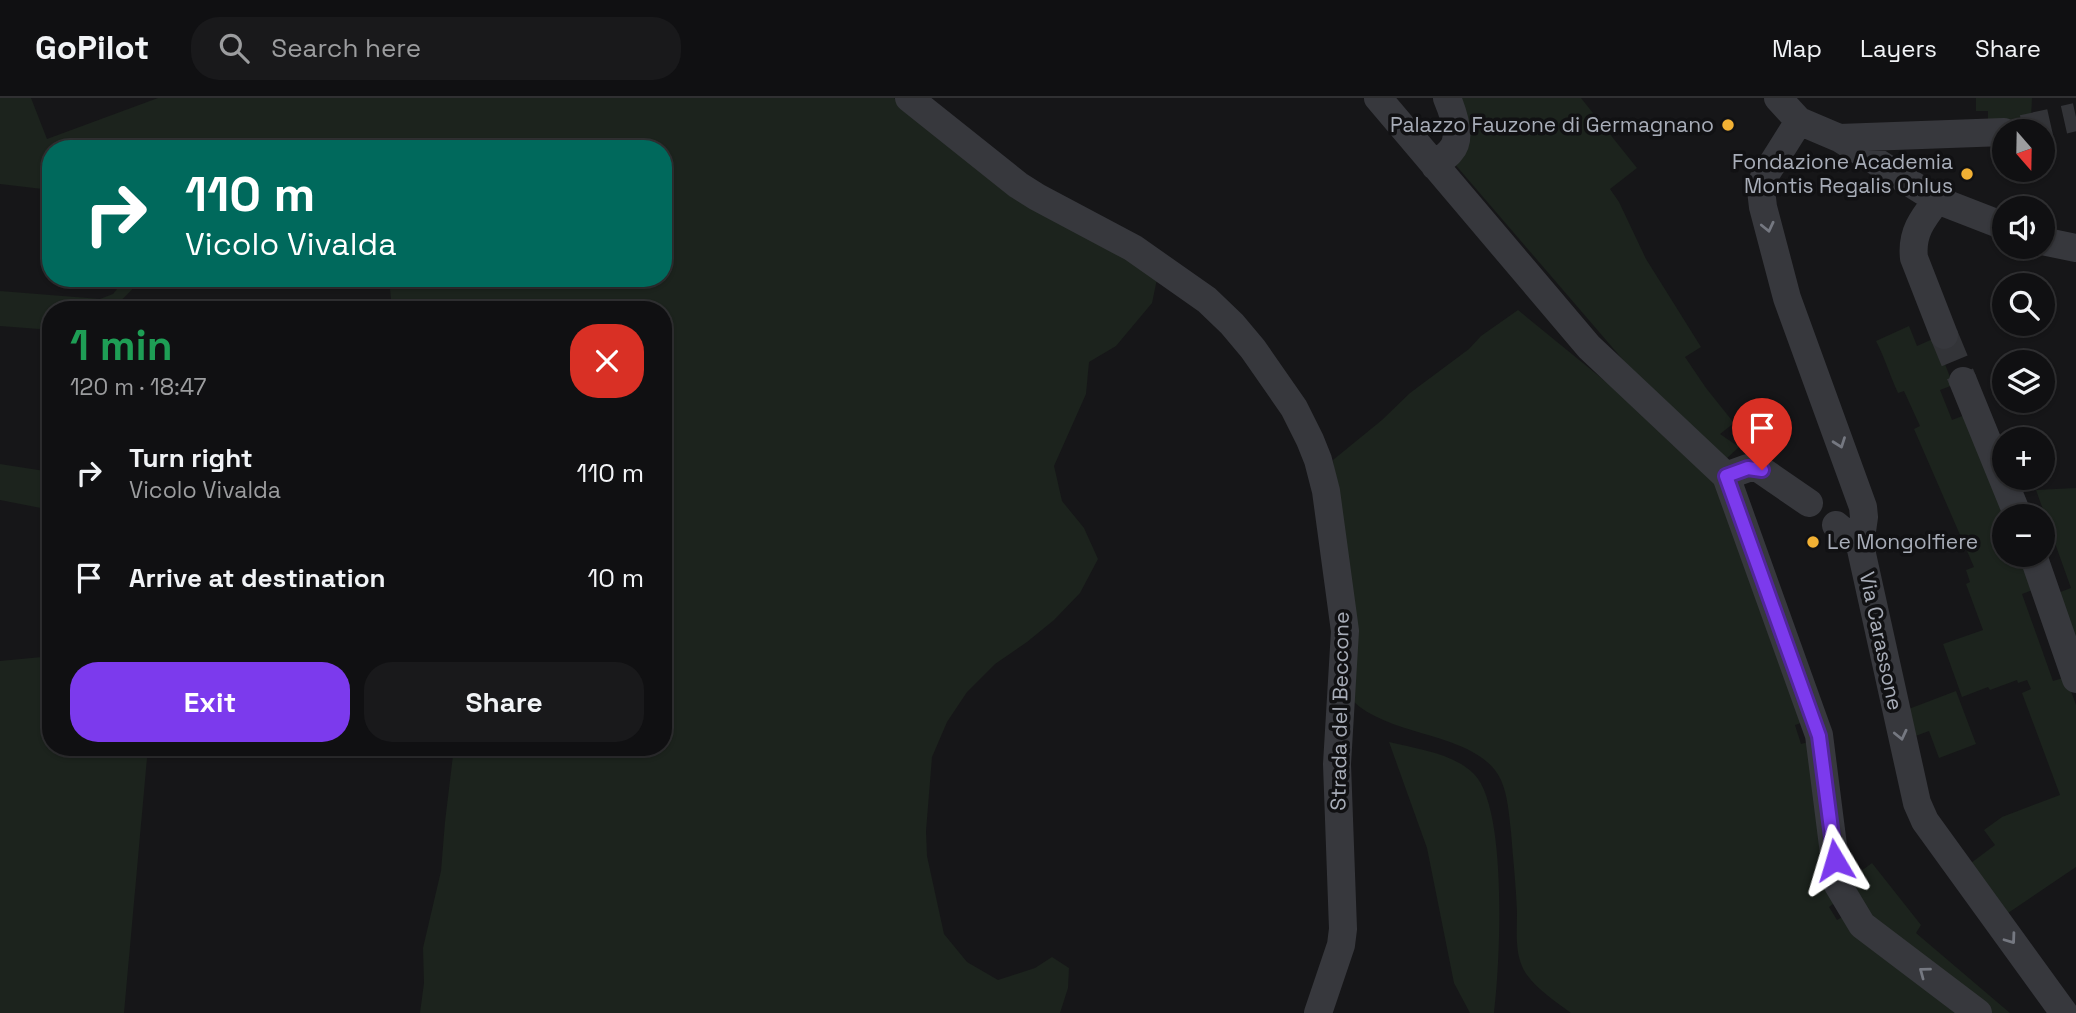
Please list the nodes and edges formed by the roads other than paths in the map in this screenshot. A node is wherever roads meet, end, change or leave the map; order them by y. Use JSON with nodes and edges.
{"nodes":[{"id":1,"x":909,"y":98,"type":"edge"},
{"id":2,"x":1378,"y":98,"type":"edge"},
{"id":3,"x":1447,"y":98,"type":"edge"},
{"id":4,"x":1778,"y":98,"type":"edge"},
{"id":5,"x":1799,"y":121,"type":"junction"},
{"id":6,"x":1992,"y":132,"type":"edge"},
{"id":7,"x":1839,"y":138,"type":"junction"},
{"id":8,"x":1435,"y":166,"type":"junction"},
{"id":9,"x":1937,"y":200,"type":"junction"},
{"id":10,"x":1992,"y":221,"type":"edge"},
{"id":11,"x":2055,"y":244,"type":"edge"},
{"id":12,"x":2076,"y":248,"type":"edge"},
{"id":13,"x":1944,"y":334,"type":"tunnel mouth"},
{"id":14,"x":1963,"y":381,"type":"tunnel mouth"},
{"id":15,"x":1726,"y":476,"type":"junction"},
{"id":16,"x":1809,"y":503,"type":"dead end"},
{"id":17,"x":2013,"y":504,"type":"edge"},
{"id":18,"x":1836,"y":525,"type":"dead end"},
{"id":19,"x":1860,"y":545,"type":"junction"},
{"id":20,"x":2036,"y":567,"type":"edge"},
{"id":21,"x":2076,"y":679,"type":"edge"},
{"id":22,"x":1318,"y":1013,"type":"edge"},
{"id":23,"x":1978,"y":1013,"type":"edge"},
{"id":24,"x":2064,"y":1013,"type":"edge"}],
"edges":[{"from":1,"to":22,"type":"street","name":"Strada del Beccone"},
{"from":2,"to":8,"type":"street"},
{"from":3,"to":8,"type":"street"},
{"from":4,"to":5,"type":"street"},
{"from":5,"to":7,"type":"street"},
{"from":5,"to":19,"type":"street","name":"Via Carassone","one_way":true},
{"from":6,"to":7,"type":"street"},
{"from":7,"to":9,"type":"street"},
{"from":8,"to":15,"type":"street"},
{"from":9,"to":10,"type":"street"},
{"from":9,"to":13,"type":"street"},
{"from":11,"to":12,"type":"street"},
{"from":14,"to":17,"type":"street"},
{"from":15,"to":16,"type":"street"},
{"from":23,"to":15,"type":"street","one_way":true},
{"from":18,"to":19,"type":"street"},
{"from":19,"to":24,"type":"street","name":"Via Carassone","one_way":true},
{"from":20,"to":21,"type":"street"}]}
